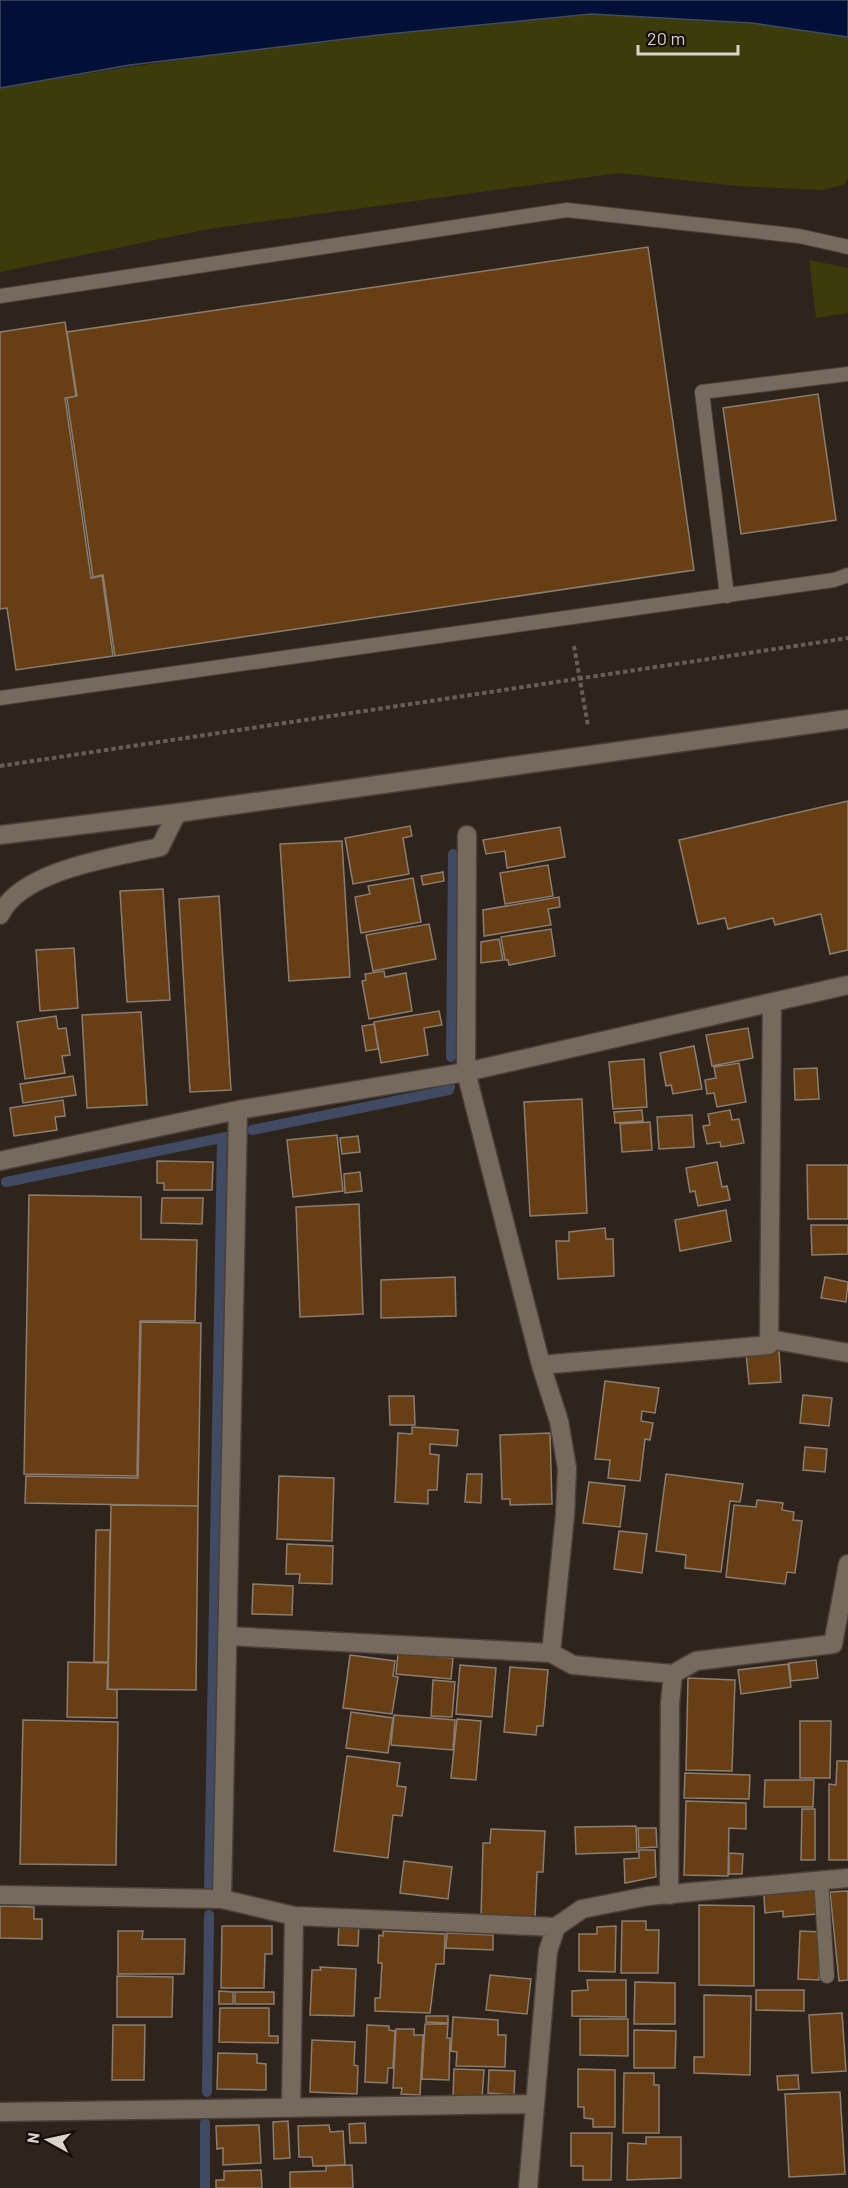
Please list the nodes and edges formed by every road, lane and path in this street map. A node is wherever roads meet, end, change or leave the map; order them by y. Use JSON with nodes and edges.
{"nodes":[{"id":1,"x":848,"y":247,"type":"edge"},
{"id":2,"x":0,"y":296,"type":"edge"},
{"id":3,"x":848,"y":374,"type":"edge"},
{"id":4,"x":848,"y":575,"type":"edge"},
{"id":5,"x":727,"y":596,"type":"junction"},
{"id":6,"x":848,"y":638,"type":"edge"},
{"id":7,"x":574,"y":646,"type":"dead end"},
{"id":8,"x":0,"y":698,"type":"edge"},
{"id":9,"x":848,"y":719,"type":"edge"},
{"id":10,"x":588,"y":726,"type":"dead end"},
{"id":11,"x":0,"y":766,"type":"edge"},
{"id":12,"x":177,"y":813,"type":"junction"},
{"id":13,"x":0,"y":835,"type":"edge"},
{"id":14,"x":467,"y":835,"type":"dead end"},
{"id":15,"x":0,"y":915,"type":"edge"},
{"id":16,"x":848,"y":985,"type":"edge"},
{"id":17,"x":772,"y":1002,"type":"junction"},
{"id":18,"x":466,"y":1072,"type":"junction"},
{"id":19,"x":238,"y":1110,"type":"junction"},
{"id":20,"x":0,"y":1161,"type":"edge"},
{"id":21,"x":769,"y":1339,"type":"junction"},
{"id":22,"x":848,"y":1353,"type":"edge"},
{"id":23,"x":541,"y":1365,"type":"junction"},
{"id":24,"x":848,"y":1564,"type":"edge"},
{"id":25,"x":227,"y":1636,"type":"junction"},
{"id":26,"x":551,"y":1653,"type":"junction"},
{"id":27,"x":673,"y":1674,"type":"junction"},
{"id":28,"x":848,"y":1878,"type":"edge"},
{"id":29,"x":820,"y":1879,"type":"junction"},
{"id":30,"x":0,"y":1895,"type":"edge"},
{"id":31,"x":669,"y":1895,"type":"junction"},
{"id":32,"x":222,"y":1899,"type":"junction"},
{"id":33,"x":294,"y":1916,"type":"junction"},
{"id":34,"x":556,"y":1927,"type":"junction"},
{"id":35,"x":826,"y":1976,"type":"dead end"},
{"id":36,"x":535,"y":2104,"type":"junction"},
{"id":37,"x":291,"y":2108,"type":"junction"},
{"id":38,"x":0,"y":2112,"type":"edge"},
{"id":39,"x":528,"y":2188,"type":"edge"}],
"edges":[{"from":1,"to":2,"type":"lane"},
{"from":3,"to":5,"type":"lane"},
{"from":4,"to":5,"type":"lane"},
{"from":5,"to":8,"type":"lane"},
{"from":6,"to":11,"type":"path"},
{"from":7,"to":10,"type":"path","bridge":true},
{"from":9,"to":12,"type":"street"},
{"from":12,"to":13,"type":"street"},
{"from":12,"to":15,"type":"street"},
{"from":14,"to":18,"type":"street"},
{"from":16,"to":17,"type":"street"},
{"from":17,"to":18,"type":"street"},
{"from":17,"to":21,"type":"street"},
{"from":18,"to":19,"type":"street"},
{"from":18,"to":23,"type":"street"},
{"from":19,"to":20,"type":"street"},
{"from":19,"to":25,"type":"street"},
{"from":21,"to":22,"type":"street"},
{"from":21,"to":23,"type":"street"},
{"from":23,"to":26,"type":"street"},
{"from":24,"to":27,"type":"street"},
{"from":25,"to":26,"type":"street"},
{"from":25,"to":32,"type":"street"},
{"from":26,"to":27,"type":"street"},
{"from":27,"to":31,"type":"street"},
{"from":28,"to":29,"type":"street"},
{"from":29,"to":31,"type":"street"},
{"from":29,"to":35,"type":"lane"},
{"from":30,"to":32,"type":"street"},
{"from":31,"to":34,"type":"street"},
{"from":32,"to":33,"type":"street"},
{"from":33,"to":34,"type":"street"},
{"from":33,"to":37,"type":"street"},
{"from":34,"to":36,"type":"street"},
{"from":36,"to":37,"type":"street"},
{"from":36,"to":39,"type":"street"},
{"from":37,"to":38,"type":"street"}]}
